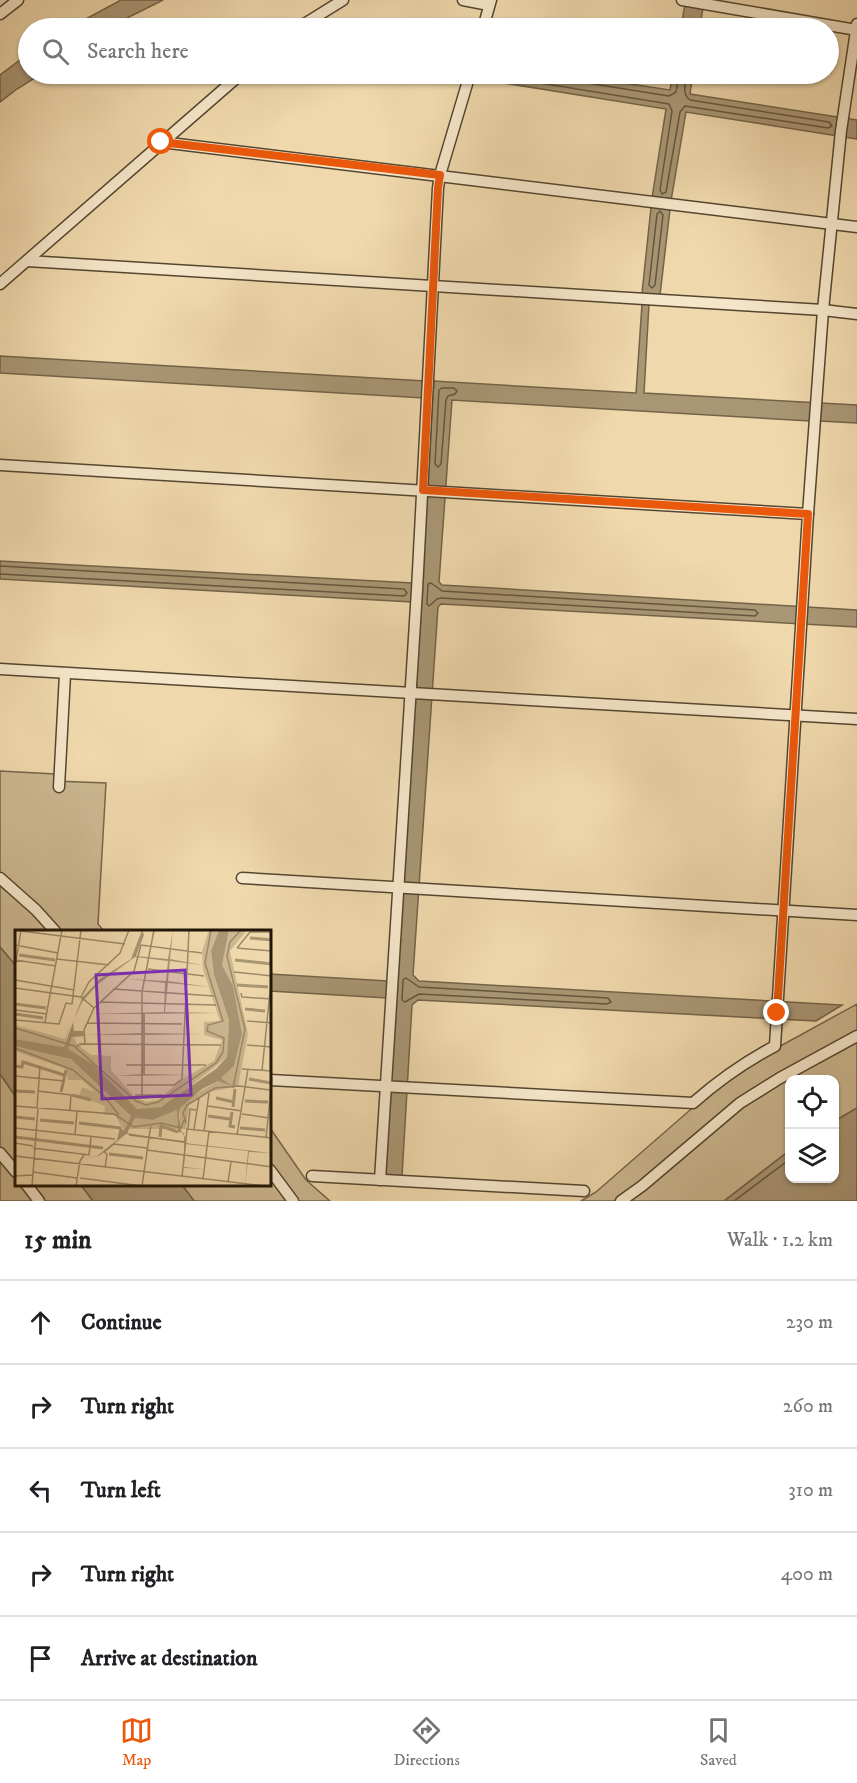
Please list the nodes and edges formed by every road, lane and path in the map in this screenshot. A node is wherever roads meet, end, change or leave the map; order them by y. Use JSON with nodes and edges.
{"nodes":[{"id":1,"x":18,"y":0,"type":"edge"},
{"id":2,"x":343,"y":0,"type":"edge"},
{"id":3,"x":463,"y":0,"type":"edge"},
{"id":4,"x":490,"y":2,"type":"edge"},
{"id":5,"x":690,"y":2,"type":"edge"},
{"id":6,"x":0,"y":14,"type":"edge"},
{"id":7,"x":314,"y":18,"type":"edge"},
{"id":8,"x":486,"y":18,"type":"edge"},
{"id":9,"x":793,"y":18,"type":"edge"},
{"id":10,"x":839,"y":25,"type":"edge"},
{"id":11,"x":857,"y":28,"type":"edge"},
{"id":12,"x":229,"y":84,"type":"edge"},
{"id":13,"x":467,"y":84,"type":"edge"},
{"id":14,"x":161,"y":142,"type":"junction"},
{"id":15,"x":440,"y":175,"type":"junction"},
{"id":16,"x":831,"y":223,"type":"junction"},
{"id":17,"x":857,"y":227,"type":"edge"},
{"id":18,"x":27,"y":261,"type":"junction"},
{"id":19,"x":0,"y":284,"type":"edge"},
{"id":20,"x":434,"y":286,"type":"junction"},
{"id":21,"x":823,"y":310,"type":"junction"},
{"id":22,"x":857,"y":314,"type":"edge"},
{"id":23,"x":0,"y":465,"type":"edge"},
{"id":24,"x":432,"y":491,"type":"junction"},
{"id":25,"x":808,"y":514,"type":"junction"},
{"id":26,"x":0,"y":669,"type":"edge"},
{"id":27,"x":65,"y":674,"type":"junction"},
{"id":28,"x":419,"y":694,"type":"junction"},
{"id":29,"x":795,"y":715,"type":"junction"},
{"id":30,"x":857,"y":719,"type":"edge"},
{"id":31,"x":59,"y":787,"type":"dead end"},
{"id":32,"x":0,"y":878,"type":"edge"},
{"id":33,"x":242,"y":878,"type":"dead end"},
{"id":34,"x":406,"y":888,"type":"junction"},
{"id":35,"x":783,"y":911,"type":"junction"},
{"id":36,"x":857,"y":915,"type":"edge"},
{"id":37,"x":54,"y":930,"type":"edge"},
{"id":38,"x":857,"y":1036,"type":"edge"},
{"id":39,"x":272,"y":1080,"type":"edge"},
{"id":40,"x":394,"y":1088,"type":"junction"},
{"id":41,"x":0,"y":1153,"type":"edge"},
{"id":42,"x":15,"y":1171,"type":"edge"},
{"id":43,"x":272,"y":1173,"type":"edge"},
{"id":44,"x":312,"y":1176,"type":"dead end"},
{"id":45,"x":380,"y":1180,"type":"junction"},
{"id":46,"x":27,"y":1186,"type":"edge"},
{"id":47,"x":584,"y":1191,"type":"dead end"},
{"id":48,"x":39,"y":1201,"type":"edge"},
{"id":49,"x":293,"y":1201,"type":"edge"},
{"id":50,"x":621,"y":1201,"type":"edge"}],
"edges":[{"from":1,"to":6,"type":"street"},
{"from":2,"to":7,"type":"street"},
{"from":3,"to":4,"type":"street"},
{"from":4,"to":8,"type":"street"},
{"from":5,"to":9,"type":"street"},
{"from":10,"to":11,"type":"street"},
{"from":11,"to":16,"type":"street"},
{"from":12,"to":14,"type":"street"},
{"from":13,"to":15,"type":"street"},
{"from":14,"to":15,"type":"street"},
{"from":14,"to":18,"type":"street"},
{"from":15,"to":16,"type":"street"},
{"from":15,"to":20,"type":"street"},
{"from":16,"to":17,"type":"street"},
{"from":16,"to":21,"type":"street"},
{"from":18,"to":19,"type":"street"},
{"from":18,"to":20,"type":"street"},
{"from":20,"to":21,"type":"street"},
{"from":20,"to":24,"type":"street"},
{"from":21,"to":22,"type":"street"},
{"from":21,"to":25,"type":"street"},
{"from":23,"to":24,"type":"street"},
{"from":24,"to":25,"type":"street"},
{"from":24,"to":28,"type":"street"},
{"from":25,"to":29,"type":"street"},
{"from":26,"to":27,"type":"street"},
{"from":27,"to":28,"type":"street"},
{"from":27,"to":31,"type":"street"},
{"from":28,"to":29,"type":"street"},
{"from":28,"to":34,"type":"street"},
{"from":29,"to":30,"type":"street"},
{"from":29,"to":35,"type":"street"},
{"from":32,"to":37,"type":"street"},
{"from":33,"to":34,"type":"street"},
{"from":34,"to":35,"type":"street"},
{"from":34,"to":40,"type":"street"},
{"from":35,"to":36,"type":"street"},
{"from":35,"to":40,"type":"street"},
{"from":38,"to":50,"type":"street"},
{"from":39,"to":40,"type":"street"},
{"from":40,"to":45,"type":"street"},
{"from":41,"to":42,"type":"street"},
{"from":43,"to":49,"type":"street"},
{"from":44,"to":45,"type":"street"},
{"from":45,"to":47,"type":"street"},
{"from":46,"to":48,"type":"street"}]}
